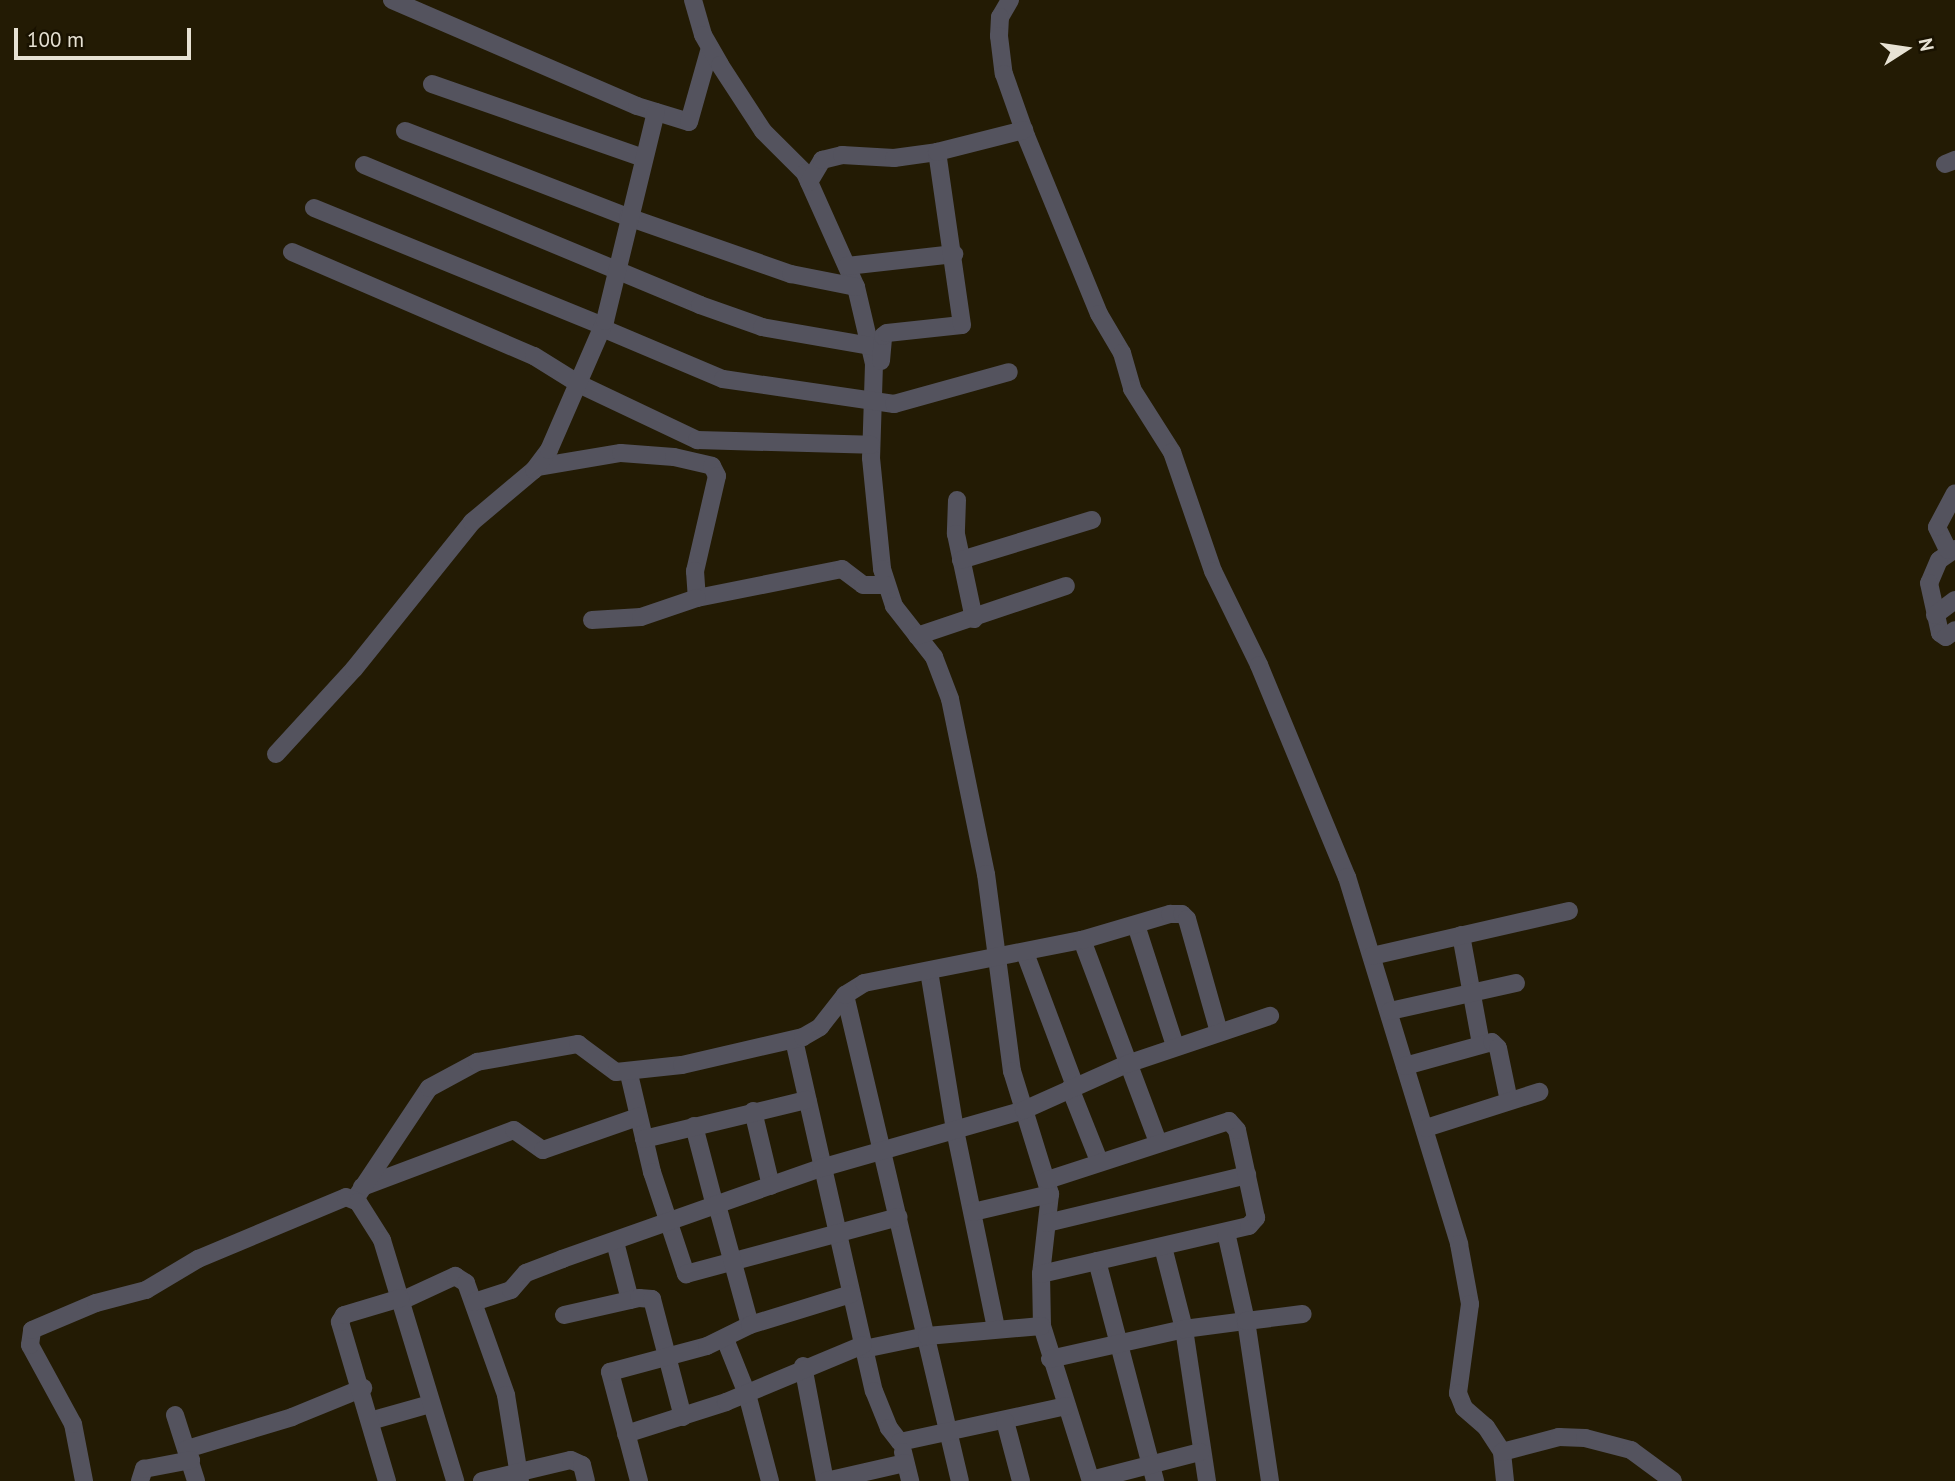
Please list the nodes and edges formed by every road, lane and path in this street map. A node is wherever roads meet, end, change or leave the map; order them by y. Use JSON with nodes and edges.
{"nodes":[{"id":1,"x":393,"y":0,"type":"edge"},
{"id":2,"x":693,"y":0,"type":"edge"},
{"id":3,"x":1010,"y":0,"type":"edge"},
{"id":4,"x":710,"y":48,"type":"junction"},
{"id":5,"x":432,"y":83,"type":"dead end"},
{"id":6,"x":656,"y":111,"type":"junction"},
{"id":7,"x":1024,"y":130,"type":"junction"},
{"id":8,"x":405,"y":131,"type":"dead end"},
{"id":9,"x":937,"y":152,"type":"junction"},
{"id":10,"x":643,"y":159,"type":"junction"},
{"id":11,"x":363,"y":165,"type":"dead end"},
{"id":12,"x":809,"y":183,"type":"junction"},
{"id":13,"x":314,"y":208,"type":"dead end"},
{"id":14,"x":628,"y":217,"type":"junction"},
{"id":15,"x":292,"y":252,"type":"dead end"},
{"id":16,"x":954,"y":254,"type":"junction"},
{"id":17,"x":847,"y":266,"type":"junction"},
{"id":18,"x":618,"y":272,"type":"junction"},
{"id":19,"x":856,"y":287,"type":"junction"},
{"id":20,"x":602,"y":327,"type":"junction"},
{"id":21,"x":872,"y":355,"type":"junction"},
{"id":22,"x":1009,"y":372,"type":"dead end"},
{"id":23,"x":579,"y":384,"type":"junction"},
{"id":24,"x":874,"y":398,"type":"junction"},
{"id":25,"x":871,"y":445,"type":"junction"},
{"id":26,"x":537,"y":467,"type":"junction"},
{"id":27,"x":1955,"y":493,"type":"edge"},
{"id":28,"x":957,"y":500,"type":"dead end"},
{"id":29,"x":1092,"y":520,"type":"dead end"},
{"id":30,"x":1952,"y":550,"type":"edge"},
{"id":31,"x":961,"y":560,"type":"junction"},
{"id":32,"x":886,"y":585,"type":"junction"},
{"id":33,"x":1066,"y":586,"type":"dead end"},
{"id":34,"x":697,"y":598,"type":"junction"},
{"id":35,"x":1955,"y":600,"type":"edge"},
{"id":36,"x":1935,"y":615,"type":"junction"},
{"id":37,"x":974,"y":619,"type":"junction"},
{"id":38,"x":592,"y":620,"type":"dead end"},
{"id":39,"x":1955,"y":630,"type":"edge"},
{"id":40,"x":917,"y":636,"type":"junction"},
{"id":41,"x":276,"y":754,"type":"dead end"},
{"id":42,"x":1569,"y":911,"type":"dead end"},
{"id":43,"x":1136,"y":925,"type":"junction"},
{"id":44,"x":1461,"y":934,"type":"junction"},
{"id":45,"x":1082,"y":940,"type":"junction"},
{"id":46,"x":1025,"y":953,"type":"junction"},
{"id":47,"x":1372,"y":956,"type":"junction"},
{"id":48,"x":995,"y":957,"type":"junction"},
{"id":49,"x":929,"y":971,"type":"junction"},
{"id":50,"x":1516,"y":983,"type":"dead end"},
{"id":51,"x":1472,"y":994,"type":"junction"},
{"id":52,"x":845,"y":995,"type":"junction"},
{"id":53,"x":1390,"y":1011,"type":"junction"},
{"id":54,"x":1270,"y":1016,"type":"dead end"},
{"id":55,"x":1219,"y":1032,"type":"junction"},
{"id":56,"x":794,"y":1040,"type":"junction"},
{"id":57,"x":1480,"y":1044,"type":"junction"},
{"id":58,"x":1175,"y":1046,"type":"junction"},
{"id":59,"x":1127,"y":1064,"type":"junction"},
{"id":60,"x":1405,"y":1066,"type":"junction"},
{"id":61,"x":629,"y":1073,"type":"junction"},
{"id":62,"x":1073,"y":1087,"type":"junction"},
{"id":63,"x":1539,"y":1092,"type":"dead end"},
{"id":64,"x":807,"y":1100,"type":"junction"},
{"id":65,"x":1509,"y":1101,"type":"junction"},
{"id":66,"x":1024,"y":1110,"type":"junction"},
{"id":67,"x":753,"y":1111,"type":"junction"},
{"id":68,"x":638,"y":1117,"type":"junction"},
{"id":69,"x":694,"y":1126,"type":"junction"},
{"id":70,"x":1426,"y":1128,"type":"junction"},
{"id":71,"x":955,"y":1130,"type":"junction"},
{"id":72,"x":644,"y":1139,"type":"junction"},
{"id":73,"x":1158,"y":1142,"type":"junction"},
{"id":74,"x":883,"y":1149,"type":"junction"},
{"id":75,"x":1100,"y":1161,"type":"junction"},
{"id":76,"x":821,"y":1168,"type":"junction"},
{"id":77,"x":1247,"y":1175,"type":"junction"},
{"id":78,"x":771,"y":1186,"type":"junction"},
{"id":79,"x":1048,"y":1187,"type":"junction"},
{"id":80,"x":358,"y":1193,"type":"junction"},
{"id":81,"x":716,"y":1206,"type":"junction"},
{"id":82,"x":973,"y":1212,"type":"junction"},
{"id":83,"x":899,"y":1217,"type":"junction"},
{"id":84,"x":1047,"y":1223,"type":"junction"},
{"id":85,"x":669,"y":1225,"type":"junction"},
{"id":86,"x":836,"y":1231,"type":"junction"},
{"id":87,"x":1226,"y":1232,"type":"junction"},
{"id":88,"x":615,"y":1242,"type":"junction"},
{"id":89,"x":1163,"y":1247,"type":"junction"},
{"id":90,"x":732,"y":1261,"type":"junction"},
{"id":91,"x":1097,"y":1261,"type":"junction"},
{"id":92,"x":1041,"y":1273,"type":"junction"},
{"id":93,"x":850,"y":1294,"type":"junction"},
{"id":94,"x":401,"y":1300,"type":"junction"},
{"id":95,"x":630,"y":1300,"type":"junction"},
{"id":96,"x":474,"y":1302,"type":"junction"},
{"id":97,"x":1303,"y":1314,"type":"dead end"},
{"id":98,"x":564,"y":1315,"type":"dead end"},
{"id":99,"x":1246,"y":1321,"type":"junction"},
{"id":100,"x":750,"y":1325,"type":"junction"},
{"id":101,"x":1042,"y":1326,"type":"junction"},
{"id":102,"x":996,"y":1328,"type":"junction"},
{"id":103,"x":1184,"y":1329,"type":"junction"},
{"id":104,"x":927,"y":1336,"type":"junction"},
{"id":105,"x":725,"y":1339,"type":"junction"},
{"id":106,"x":1119,"y":1342,"type":"junction"},
{"id":107,"x":863,"y":1347,"type":"junction"},
{"id":108,"x":669,"y":1357,"type":"junction"},
{"id":109,"x":1050,"y":1359,"type":"junction"},
{"id":110,"x":803,"y":1366,"type":"junction"},
{"id":111,"x":363,"y":1388,"type":"junction"},
{"id":112,"x":747,"y":1394,"type":"junction"},
{"id":113,"x":430,"y":1404,"type":"junction"},
{"id":114,"x":1066,"y":1406,"type":"junction"},
{"id":115,"x":175,"y":1415,"type":"dead end"},
{"id":116,"x":683,"y":1417,"type":"junction"},
{"id":117,"x":370,"y":1421,"type":"junction"},
{"id":118,"x":1005,"y":1421,"type":"junction"},
{"id":119,"x":949,"y":1433,"type":"junction"},
{"id":120,"x":625,"y":1434,"type":"junction"},
{"id":121,"x":900,"y":1442,"type":"junction"},
{"id":122,"x":1200,"y":1452,"type":"junction"},
{"id":123,"x":1502,"y":1452,"type":"junction"},
{"id":124,"x":189,"y":1454,"type":"junction"},
{"id":125,"x":905,"y":1462,"type":"junction"},
{"id":126,"x":1153,"y":1473,"type":"edge"},
{"id":127,"x":519,"y":1477,"type":"edge"},
{"id":128,"x":84,"y":1481,"type":"edge"},
{"id":129,"x":140,"y":1481,"type":"edge"},
{"id":130,"x":197,"y":1481,"type":"edge"},
{"id":131,"x":387,"y":1481,"type":"edge"},
{"id":132,"x":455,"y":1481,"type":"edge"},
{"id":133,"x":482,"y":1481,"type":"edge"},
{"id":134,"x":586,"y":1481,"type":"edge"},
{"id":135,"x":639,"y":1481,"type":"edge"},
{"id":136,"x":770,"y":1481,"type":"edge"},
{"id":137,"x":826,"y":1481,"type":"edge"},
{"id":138,"x":910,"y":1481,"type":"edge"},
{"id":139,"x":960,"y":1481,"type":"edge"},
{"id":140,"x":1021,"y":1481,"type":"edge"},
{"id":141,"x":1091,"y":1481,"type":"edge"},
{"id":142,"x":1208,"y":1481,"type":"edge"},
{"id":143,"x":1270,"y":1481,"type":"edge"},
{"id":144,"x":1505,"y":1481,"type":"edge"},
{"id":145,"x":1673,"y":1481,"type":"edge"}],
"edges":[{"from":1,"to":6,"type":"street"},
{"from":2,"to":4,"type":"street"},
{"from":3,"to":7,"type":"street"},
{"from":4,"to":6,"type":"street"},
{"from":4,"to":12,"type":"street"},
{"from":5,"to":10,"type":"street"},
{"from":6,"to":10,"type":"street"},
{"from":7,"to":9,"type":"street"},
{"from":7,"to":47,"type":"street"},
{"from":8,"to":14,"type":"street"},
{"from":9,"to":12,"type":"street"},
{"from":9,"to":16,"type":"street"},
{"from":10,"to":14,"type":"street"},
{"from":11,"to":18,"type":"street"},
{"from":12,"to":17,"type":"street"},
{"from":13,"to":20,"type":"street"},
{"from":14,"to":18,"type":"street"},
{"from":14,"to":19,"type":"street"},
{"from":15,"to":23,"type":"street"},
{"from":16,"to":17,"type":"street"},
{"from":16,"to":21,"type":"street"},
{"from":17,"to":19,"type":"street"},
{"from":18,"to":20,"type":"street"},
{"from":18,"to":21,"type":"street"},
{"from":19,"to":21,"type":"street"},
{"from":20,"to":23,"type":"street"},
{"from":20,"to":24,"type":"street"},
{"from":21,"to":24,"type":"street"},
{"from":22,"to":24,"type":"street"},
{"from":23,"to":25,"type":"street"},
{"from":23,"to":26,"type":"street"},
{"from":24,"to":25,"type":"street"},
{"from":25,"to":32,"type":"street"},
{"from":26,"to":34,"type":"street"},
{"from":26,"to":41,"type":"street"},
{"from":27,"to":30,"type":"street"},
{"from":28,"to":31,"type":"street"},
{"from":29,"to":31,"type":"street"},
{"from":30,"to":36,"type":"street"},
{"from":31,"to":37,"type":"street"},
{"from":32,"to":34,"type":"street"},
{"from":32,"to":40,"type":"street"},
{"from":33,"to":37,"type":"street"},
{"from":34,"to":38,"type":"street"},
{"from":35,"to":36,"type":"street"},
{"from":36,"to":39,"type":"street"},
{"from":37,"to":40,"type":"street"},
{"from":40,"to":48,"type":"street"},
{"from":42,"to":44,"type":"street"},
{"from":43,"to":45,"type":"street"},
{"from":43,"to":55,"type":"street"},
{"from":43,"to":58,"type":"street"},
{"from":44,"to":47,"type":"street"},
{"from":44,"to":51,"type":"street"},
{"from":45,"to":46,"type":"street"},
{"from":45,"to":59,"type":"street"},
{"from":46,"to":48,"type":"street"},
{"from":46,"to":62,"type":"street"},
{"from":47,"to":53,"type":"street"},
{"from":48,"to":49,"type":"street"},
{"from":48,"to":66,"type":"street"},
{"from":49,"to":52,"type":"street"},
{"from":49,"to":71,"type":"street"},
{"from":50,"to":51,"type":"street"},
{"from":51,"to":53,"type":"street"},
{"from":51,"to":57,"type":"street"},
{"from":52,"to":56,"type":"street"},
{"from":52,"to":74,"type":"street"},
{"from":53,"to":60,"type":"street"},
{"from":54,"to":55,"type":"street"},
{"from":55,"to":58,"type":"street"},
{"from":56,"to":61,"type":"street"},
{"from":56,"to":64,"type":"street"},
{"from":57,"to":60,"type":"street"},
{"from":57,"to":65,"type":"street"},
{"from":58,"to":59,"type":"street"},
{"from":59,"to":62,"type":"street"},
{"from":59,"to":73,"type":"street"},
{"from":60,"to":70,"type":"street"},
{"from":61,"to":68,"type":"street"},
{"from":61,"to":80,"type":"street"},
{"from":62,"to":66,"type":"street"},
{"from":62,"to":75,"type":"street"},
{"from":63,"to":65,"type":"street"},
{"from":64,"to":67,"type":"street"},
{"from":64,"to":76,"type":"street"},
{"from":65,"to":70,"type":"street"},
{"from":66,"to":71,"type":"street"},
{"from":66,"to":79,"type":"street"},
{"from":67,"to":69,"type":"street"},
{"from":67,"to":78,"type":"street"},
{"from":68,"to":72,"type":"street"},
{"from":68,"to":80,"type":"street"},
{"from":69,"to":72,"type":"street"},
{"from":69,"to":81,"type":"street"},
{"from":70,"to":123,"type":"street"},
{"from":71,"to":74,"type":"street"},
{"from":71,"to":82,"type":"street"},
{"from":72,"to":85,"type":"street"},
{"from":73,"to":75,"type":"street"},
{"from":73,"to":77,"type":"street"},
{"from":74,"to":76,"type":"street"},
{"from":74,"to":83,"type":"street"},
{"from":75,"to":79,"type":"street"},
{"from":76,"to":78,"type":"street"},
{"from":76,"to":86,"type":"street"},
{"from":77,"to":84,"type":"street"},
{"from":77,"to":87,"type":"street"},
{"from":78,"to":81,"type":"street"},
{"from":79,"to":82,"type":"street"},
{"from":79,"to":84,"type":"street"},
{"from":80,"to":94,"type":"street"},
{"from":80,"to":128,"type":"street"},
{"from":81,"to":85,"type":"street"},
{"from":81,"to":90,"type":"street"},
{"from":82,"to":102,"type":"street"},
{"from":83,"to":86,"type":"street"},
{"from":83,"to":104,"type":"street"},
{"from":84,"to":92,"type":"street"},
{"from":85,"to":88,"type":"street"},
{"from":85,"to":90,"type":"street"},
{"from":86,"to":90,"type":"street"},
{"from":86,"to":93,"type":"street"},
{"from":87,"to":89,"type":"street"},
{"from":87,"to":99,"type":"street"},
{"from":88,"to":95,"type":"street"},
{"from":88,"to":96,"type":"street"},
{"from":89,"to":91,"type":"street"},
{"from":89,"to":103,"type":"street"},
{"from":90,"to":100,"type":"street"},
{"from":91,"to":92,"type":"street"},
{"from":91,"to":106,"type":"street"},
{"from":92,"to":101,"type":"street"},
{"from":93,"to":100,"type":"street"},
{"from":93,"to":107,"type":"street"},
{"from":94,"to":96,"type":"street"},
{"from":94,"to":111,"type":"street"},
{"from":94,"to":113,"type":"street"},
{"from":95,"to":98,"type":"street"},
{"from":95,"to":108,"type":"street"},
{"from":96,"to":127,"type":"street"},
{"from":97,"to":99,"type":"street"},
{"from":99,"to":103,"type":"street"},
{"from":99,"to":143,"type":"street"},
{"from":100,"to":105,"type":"street"},
{"from":101,"to":102,"type":"street"},
{"from":101,"to":109,"type":"street"},
{"from":102,"to":104,"type":"street"},
{"from":103,"to":106,"type":"street"},
{"from":103,"to":122,"type":"street"},
{"from":104,"to":107,"type":"street"},
{"from":104,"to":119,"type":"street"},
{"from":105,"to":108,"type":"street"},
{"from":105,"to":112,"type":"street"},
{"from":106,"to":109,"type":"street"},
{"from":106,"to":126,"type":"street"},
{"from":107,"to":110,"type":"street"},
{"from":107,"to":121,"type":"street"},
{"from":108,"to":116,"type":"street"},
{"from":108,"to":120,"type":"street"},
{"from":109,"to":114,"type":"street"},
{"from":110,"to":112,"type":"street"},
{"from":110,"to":137,"type":"street"},
{"from":111,"to":117,"type":"street"},
{"from":111,"to":124,"type":"street"},
{"from":112,"to":116,"type":"street"},
{"from":112,"to":136,"type":"street"},
{"from":113,"to":117,"type":"street"},
{"from":113,"to":132,"type":"street"},
{"from":114,"to":118,"type":"street"},
{"from":114,"to":141,"type":"street"},
{"from":115,"to":124,"type":"street"},
{"from":116,"to":120,"type":"street"},
{"from":117,"to":131,"type":"street"},
{"from":118,"to":119,"type":"street"},
{"from":118,"to":140,"type":"street"},
{"from":119,"to":121,"type":"street"},
{"from":119,"to":139,"type":"street"},
{"from":120,"to":135,"type":"street"},
{"from":121,"to":125,"type":"street"},
{"from":122,"to":126,"type":"street"},
{"from":122,"to":142,"type":"street"},
{"from":123,"to":144,"type":"street"},
{"from":123,"to":145,"type":"street"},
{"from":124,"to":129,"type":"street"},
{"from":124,"to":130,"type":"street"},
{"from":125,"to":137,"type":"street"},
{"from":125,"to":138,"type":"street"},
{"from":126,"to":141,"type":"street"},
{"from":127,"to":133,"type":"street"},
{"from":127,"to":134,"type":"street"}]}
